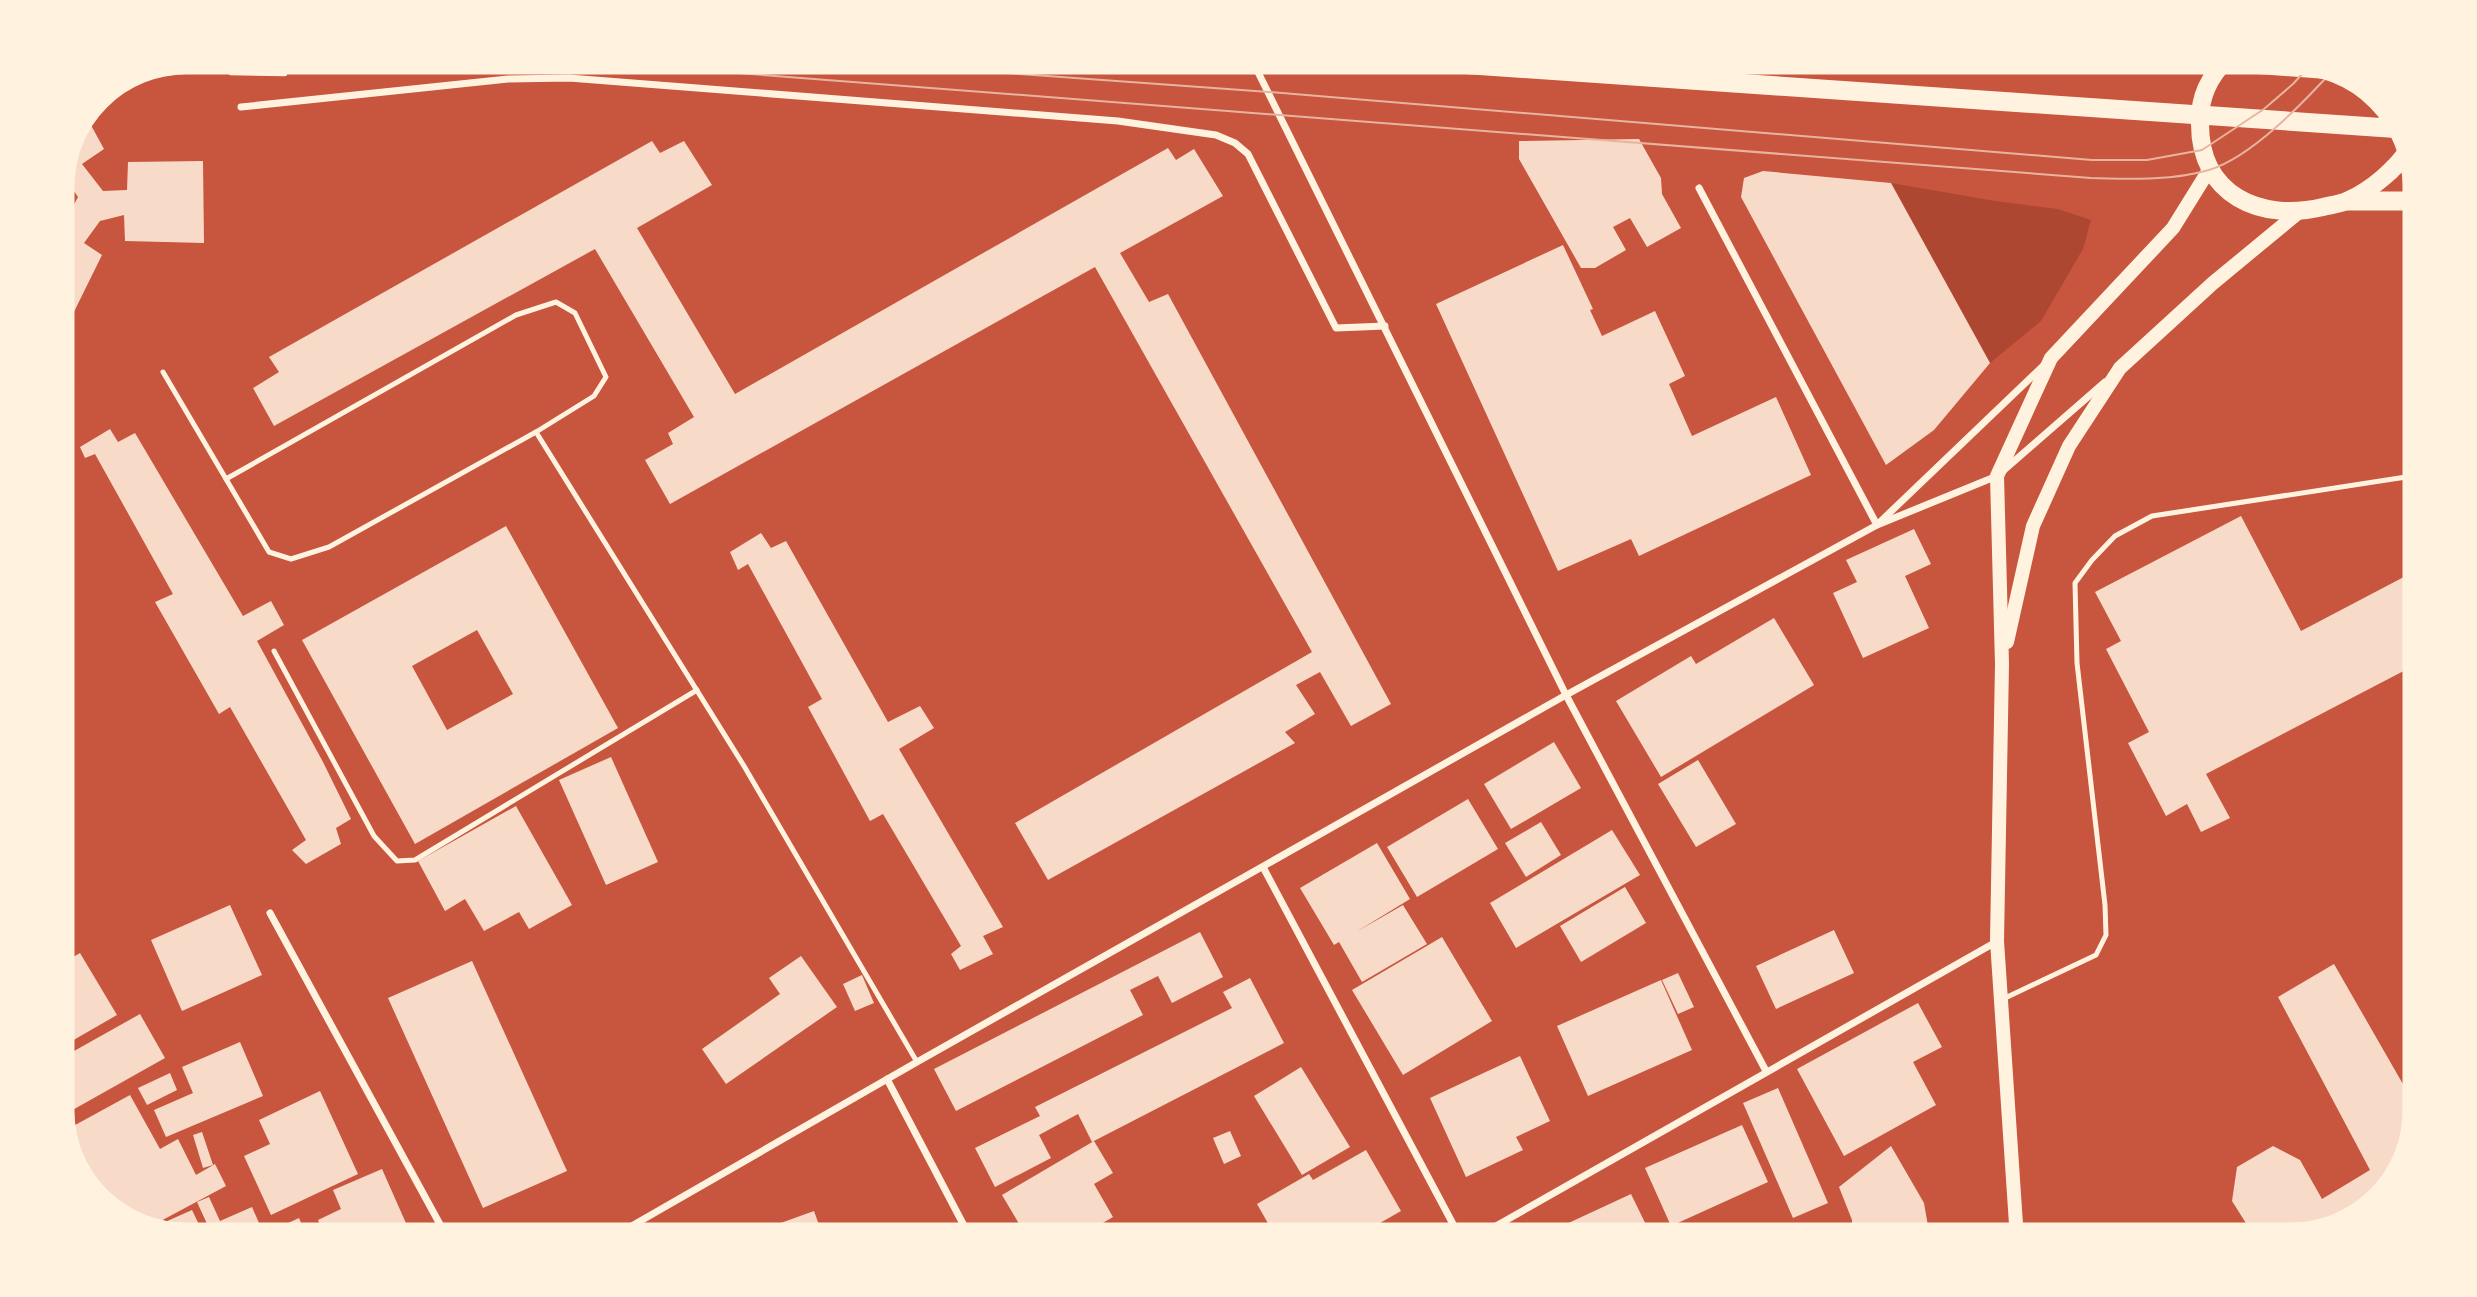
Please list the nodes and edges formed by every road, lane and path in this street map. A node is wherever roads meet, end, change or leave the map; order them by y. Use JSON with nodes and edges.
{"nodes":[{"id":1,"x":231,"y":70,"type":"edge"},
{"id":2,"x":1257,"y":70,"type":"edge"},
{"id":3,"x":1545,"y":70,"type":"edge"},
{"id":4,"x":2217,"y":70,"type":"edge"},
{"id":5,"x":296,"y":75,"type":"dead end"},
{"id":6,"x":241,"y":107,"type":"dead end"},
{"id":7,"x":2392,"y":128,"type":"edge"},
{"id":8,"x":2403,"y":158,"type":"edge"},
{"id":9,"x":2209,"y":170,"type":"junction"},
{"id":10,"x":1699,"y":188,"type":"dead end"},
{"id":11,"x":2348,"y":201,"type":"junction"},
{"id":12,"x":2407,"y":201,"type":"edge"},
{"id":13,"x":2299,"y":212,"type":"junction"},
{"id":14,"x":1385,"y":326,"type":"junction"},
{"id":15,"x":2051,"y":358,"type":"junction"},
{"id":16,"x":2120,"y":369,"type":"junction"},
{"id":17,"x":163,"y":372,"type":"dead end"},
{"id":18,"x":536,"y":432,"type":"junction"},
{"id":19,"x":1997,"y":476,"type":"junction"},
{"id":20,"x":2407,"y":477,"type":"edge"},
{"id":21,"x":226,"y":479,"type":"junction"},
{"id":22,"x":1877,"y":525,"type":"junction"},
{"id":23,"x":274,"y":651,"type":"dead end"},
{"id":24,"x":2002,"y":664,"type":"junction"},
{"id":25,"x":697,"y":690,"type":"junction"},
{"id":26,"x":1566,"y":695,"type":"junction"},
{"id":27,"x":1263,"y":867,"type":"junction"},
{"id":28,"x":270,"y":913,"type":"dead end"},
{"id":29,"x":1997,"y":941,"type":"junction"},
{"id":30,"x":2000,"y":1000,"type":"junction"},
{"id":31,"x":918,"y":1062,"type":"junction"},
{"id":32,"x":1766,"y":1071,"type":"junction"},
{"id":33,"x":887,"y":1079,"type":"junction"},
{"id":34,"x":442,"y":1227,"type":"edge"},
{"id":35,"x":630,"y":1227,"type":"edge"},
{"id":36,"x":965,"y":1227,"type":"edge"},
{"id":37,"x":1455,"y":1227,"type":"edge"},
{"id":38,"x":1494,"y":1227,"type":"edge"},
{"id":39,"x":2016,"y":1227,"type":"edge"}],
"edges":[{"from":1,"to":5,"type":"path"},
{"from":2,"to":14,"type":"street"},
{"from":3,"to":7,"type":"highway"},
{"from":4,"to":9,"type":"main road"},
{"from":6,"to":14,"type":"street"},
{"from":8,"to":11,"type":"main road"},
{"from":9,"to":13,"type":"main road"},
{"from":9,"to":15,"type":"main road"},
{"from":10,"to":22,"type":"street"},
{"from":11,"to":12,"type":"highway"},
{"from":11,"to":13,"type":"main road"},
{"from":13,"to":16,"type":"main road"},
{"from":14,"to":26,"type":"street"},
{"from":15,"to":19,"type":"main road"},
{"from":15,"to":22,"type":"street"},
{"from":16,"to":19,"type":"street"},
{"from":16,"to":24,"type":"main road"},
{"from":17,"to":21,"type":"lane"},
{"from":18,"to":21,"type":"lane"},
{"from":18,"to":21,"type":"lane"},
{"from":18,"to":25,"type":"lane"},
{"from":19,"to":22,"type":"street"},
{"from":19,"to":24,"type":"main road"},
{"from":20,"to":30,"type":"lane"},
{"from":22,"to":26,"type":"street"},
{"from":23,"to":25,"type":"lane"},
{"from":24,"to":29,"type":"main road"},
{"from":25,"to":31,"type":"lane"},
{"from":26,"to":27,"type":"street"},
{"from":26,"to":32,"type":"street"},
{"from":27,"to":31,"type":"street"},
{"from":27,"to":37,"type":"street"},
{"from":28,"to":34,"type":"street"},
{"from":29,"to":30,"type":"main road"},
{"from":29,"to":32,"type":"street"},
{"from":30,"to":39,"type":"main road"},
{"from":31,"to":33,"type":"street"},
{"from":32,"to":38,"type":"street"},
{"from":33,"to":35,"type":"street"},
{"from":33,"to":36,"type":"street"}]}
